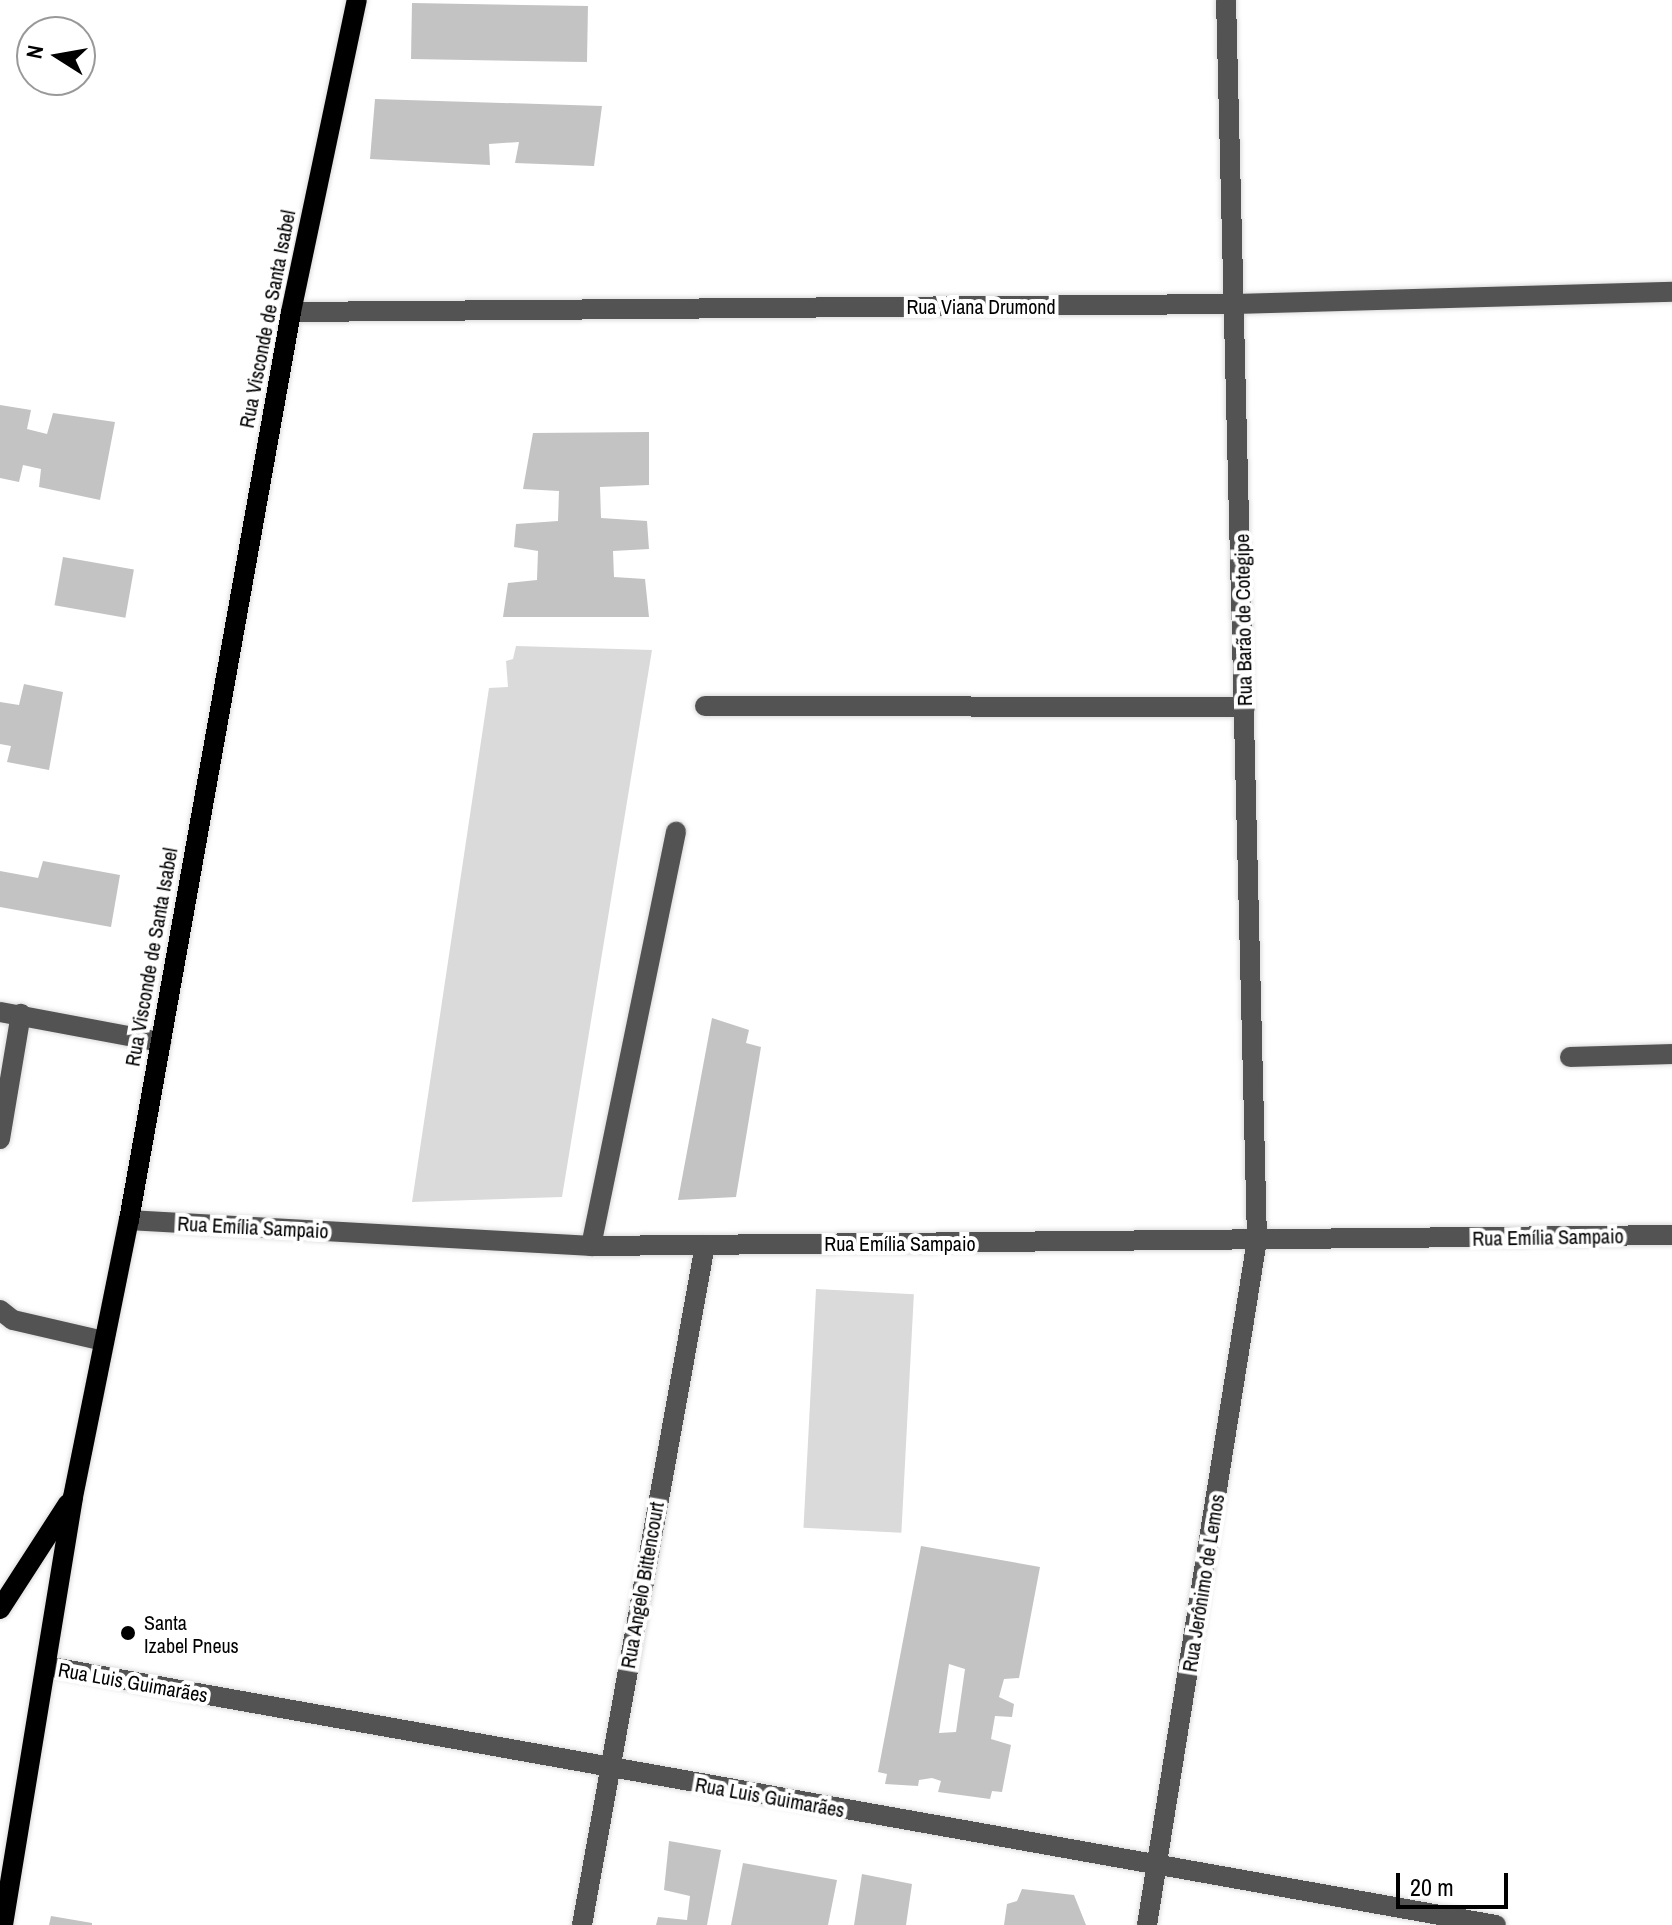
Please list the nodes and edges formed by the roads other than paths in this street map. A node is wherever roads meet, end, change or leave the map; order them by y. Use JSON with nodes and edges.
{"nodes":[{"id":1,"x":357,"y":0,"type":"edge"},
{"id":2,"x":1226,"y":0,"type":"edge"},
{"id":3,"x":1672,"y":292,"type":"edge"},
{"id":4,"x":1236,"y":304,"type":"junction"},
{"id":5,"x":291,"y":312,"type":"junction"},
{"id":6,"x":705,"y":706,"type":"dead end"},
{"id":7,"x":1245,"y":707,"type":"junction"},
{"id":8,"x":676,"y":832,"type":"dead end"},
{"id":9,"x":10,"y":1013,"type":"edge"},
{"id":10,"x":161,"y":1042,"type":"junction"},
{"id":11,"x":1672,"y":1054,"type":"edge"},
{"id":12,"x":1570,"y":1057,"type":"dead end"},
{"id":13,"x":0,"y":1139,"type":"edge"},
{"id":14,"x":129,"y":1220,"type":"junction"},
{"id":15,"x":1672,"y":1235,"type":"edge"},
{"id":16,"x":1257,"y":1240,"type":"junction"},
{"id":17,"x":705,"y":1245,"type":"junction"},
{"id":18,"x":591,"y":1246,"type":"junction"},
{"id":19,"x":0,"y":1310,"type":"edge"},
{"id":20,"x":104,"y":1341,"type":"junction"},
{"id":21,"x":73,"y":1497,"type":"junction"},
{"id":22,"x":0,"y":1609,"type":"edge"},
{"id":23,"x":46,"y":1666,"type":"junction"},
{"id":24,"x":609,"y":1769,"type":"junction"},
{"id":25,"x":1158,"y":1866,"type":"junction"},
{"id":26,"x":3,"y":1925,"type":"edge"},
{"id":27,"x":582,"y":1925,"type":"edge"},
{"id":28,"x":1147,"y":1925,"type":"edge"},
{"id":29,"x":1496,"y":1925,"type":"edge"}],
"edges":[{"from":1,"to":5,"type":"main road","name":"Rua Visconde de Santa Isabel"},
{"from":2,"to":4,"type":"street","name":"Rua Barão de Cotegipe"},
{"from":3,"to":4,"type":"street","name":"Rua Viana Drumond"},
{"from":4,"to":5,"type":"street","name":"Rua Viana Drumond"},
{"from":4,"to":7,"type":"street","name":"Rua Barão de Cotegipe"},
{"from":5,"to":10,"type":"main road","name":"Rua Visconde de Santa Isabel"},
{"from":6,"to":7,"type":"street"},
{"from":7,"to":16,"type":"street","name":"Rua Barão de Cotegipe"},
{"from":8,"to":18,"type":"street"},
{"from":9,"to":10,"type":"street"},
{"from":9,"to":13,"type":"street"},
{"from":10,"to":14,"type":"main road","name":"Rua Visconde de Santa Isabel"},
{"from":11,"to":12,"type":"street"},
{"from":14,"to":18,"type":"street","name":"Rua Emília Sampaio"},
{"from":14,"to":20,"type":"main road","name":"Rua Visconde de Santa Isabel"},
{"from":15,"to":16,"type":"street","name":"Rua Emília Sampaio"},
{"from":16,"to":17,"type":"street","name":"Rua Emília Sampaio"},
{"from":16,"to":25,"type":"street","name":"Rua Jerônimo de Lemos"},
{"from":17,"to":18,"type":"street","name":"Rua Emília Sampaio"},
{"from":17,"to":24,"type":"street","name":"Rua Angelo Bittencourt"},
{"from":19,"to":20,"type":"street"},
{"from":20,"to":21,"type":"main road","name":"Rua Visconde de Santa Isabel"},
{"from":21,"to":22,"type":"main road"},
{"from":21,"to":23,"type":"main road","name":"Rua Visconde de Santa Isabel"},
{"from":23,"to":24,"type":"street","name":"Rua Luis Guimarães"},
{"from":23,"to":26,"type":"main road","name":"Rua Visconde de Santa Isabel"},
{"from":24,"to":25,"type":"street","name":"Rua Luis Guimarães"},
{"from":24,"to":27,"type":"street","name":"Rua Angelo Bittencourt"},
{"from":25,"to":28,"type":"street","name":"Rua Jerônimo de Lemos"},
{"from":25,"to":29,"type":"street","name":"Rua Luis Guimarães"}]}
